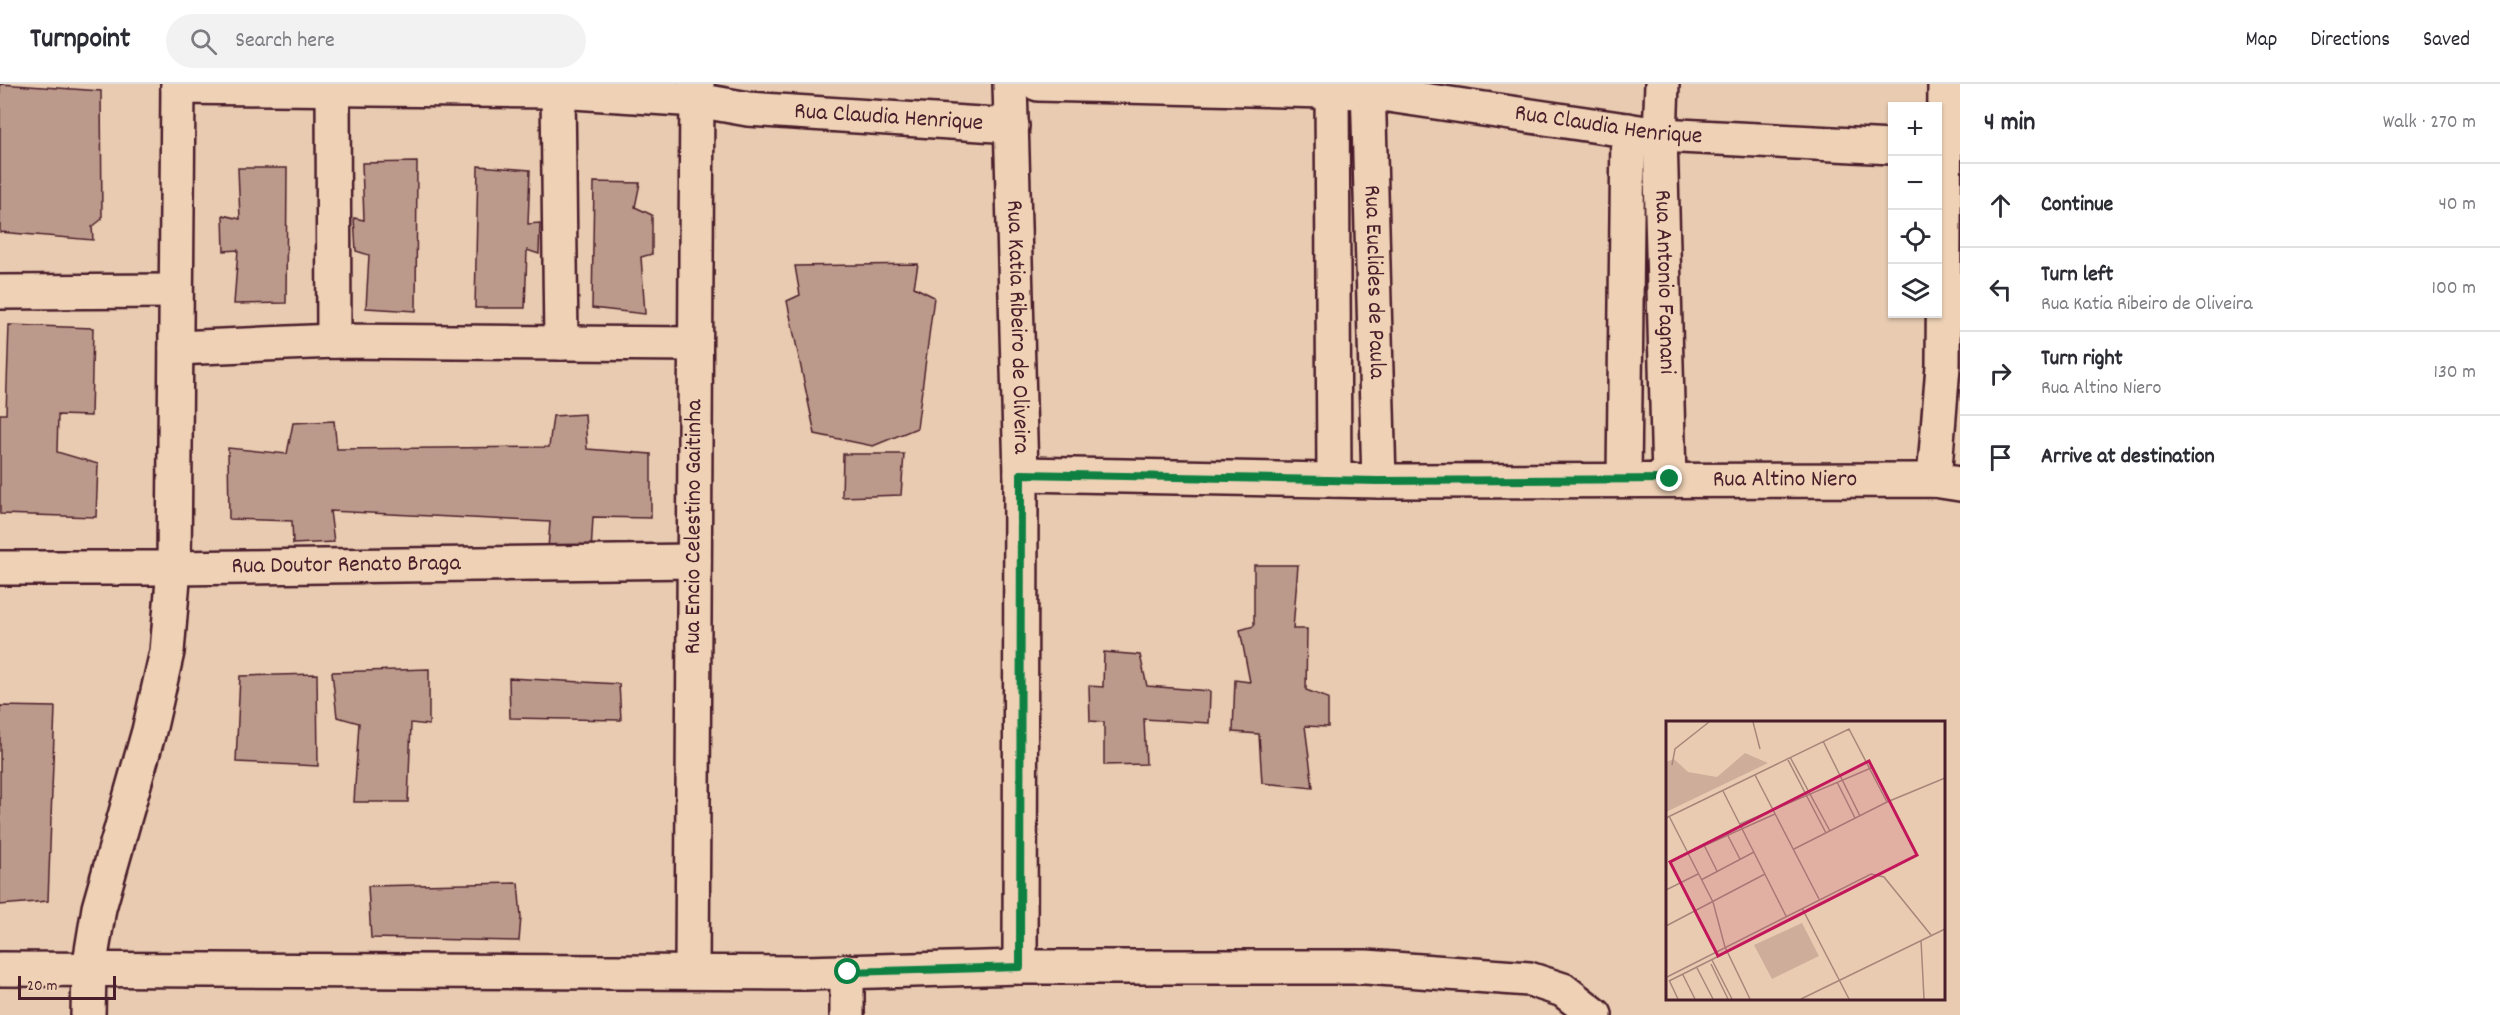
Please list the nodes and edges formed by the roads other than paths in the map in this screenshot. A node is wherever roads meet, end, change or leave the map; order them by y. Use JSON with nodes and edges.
{"nodes":[{"id":1,"x":1010,"y":84,"type":"edge"},
{"id":2,"x":1038,"y":84,"type":"edge"},
{"id":3,"x":1662,"y":84,"type":"edge"},
{"id":4,"x":1945,"y":84,"type":"edge"},
{"id":5,"x":178,"y":85,"type":"edge"},
{"id":6,"x":1332,"y":87,"type":"edge"},
{"id":7,"x":1368,"y":88,"type":"edge"},
{"id":8,"x":333,"y":89,"type":"junction"},
{"id":9,"x":558,"y":91,"type":"junction"},
{"id":10,"x":697,"y":92,"type":"edge"},
{"id":11,"x":1012,"y":126,"type":"junction"},
{"id":12,"x":1628,"y":130,"type":"junction"},
{"id":13,"x":1942,"y":134,"type":"edge"},
{"id":14,"x":1660,"y":135,"type":"junction"},
{"id":15,"x":1888,"y":147,"type":"edge"},
{"id":16,"x":1941,"y":156,"type":"edge"},
{"id":17,"x":175,"y":291,"type":"junction"},
{"id":18,"x":0,"y":292,"type":"edge"},
{"id":19,"x":334,"y":341,"type":"junction"},
{"id":20,"x":561,"y":343,"type":"junction"},
{"id":21,"x":695,"y":344,"type":"junction"},
{"id":22,"x":176,"y":348,"type":"junction"},
{"id":23,"x":1021,"y":474,"type":"junction"},
{"id":24,"x":1624,"y":479,"type":"junction"},
{"id":25,"x":1670,"y":479,"type":"junction"},
{"id":26,"x":1334,"y":480,"type":"junction"},
{"id":27,"x":1378,"y":481,"type":"junction"},
{"id":28,"x":1947,"y":482,"type":"edge"},
{"id":29,"x":694,"y":561,"type":"junction"},
{"id":30,"x":0,"y":568,"type":"edge"},
{"id":31,"x":174,"y":568,"type":"junction"},
{"id":32,"x":1020,"y":967,"type":"junction"},
{"id":33,"x":0,"y":969,"type":"edge"},
{"id":34,"x":89,"y":969,"type":"junction"},
{"id":35,"x":692,"y":971,"type":"junction"},
{"id":36,"x":848,"y":972,"type":"junction"},
{"id":37,"x":88,"y":1015,"type":"edge"},
{"id":38,"x":847,"y":1015,"type":"edge"},
{"id":39,"x":1595,"y":1015,"type":"edge"}],
"edges":[{"from":1,"to":11,"type":"street","name":"Rua Katia Ribeiro de Oliveira"},
{"from":2,"to":6,"type":"street","name":"Rua Claudia Henrique"},
{"from":3,"to":14,"type":"street","name":"Rua Antonio Fagnani"},
{"from":4,"to":13,"type":"street","name":"Rua Altino Niero"},
{"from":5,"to":8,"type":"street","name":"Rua Claudia Henrique"},
{"from":5,"to":17,"type":"street"},
{"from":6,"to":7,"type":"street","name":"Rua Claudia Henrique"},
{"from":6,"to":26,"type":"street","name":"Rua Euclides de Paula"},
{"from":7,"to":12,"type":"street","name":"Rua Claudia Henrique"},
{"from":7,"to":27,"type":"street","name":"Rua Euclides de Paula"},
{"from":8,"to":9,"type":"street","name":"Rua Claudia Henrique"},
{"from":8,"to":19,"type":"street"},
{"from":9,"to":10,"type":"street","name":"Rua Claudia Henrique"},
{"from":9,"to":20,"type":"street"},
{"from":10,"to":11,"type":"street","name":"Rua Claudia Henrique"},
{"from":10,"to":21,"type":"street","name":"Rua Encio Celestino Gaitinha"},
{"from":11,"to":23,"type":"street","name":"Rua Katia Ribeiro de Oliveira"},
{"from":12,"to":14,"type":"street","name":"Rua Claudia Henrique"},
{"from":12,"to":24,"type":"street","name":"Rua Antonio Fagnani"},
{"from":14,"to":15,"type":"street","name":"Rua Claudia Henrique"},
{"from":14,"to":25,"type":"street","name":"Rua Antonio Fagnani"},
{"from":16,"to":28,"type":"street","name":"Rua Altino Niero"},
{"from":17,"to":18,"type":"street"},
{"from":17,"to":22,"type":"street"},
{"from":19,"to":20,"type":"street"},
{"from":19,"to":22,"type":"street"},
{"from":20,"to":21,"type":"street"},
{"from":21,"to":29,"type":"street","name":"Rua Encio Celestino Gaitinha"},
{"from":22,"to":31,"type":"street"},
{"from":23,"to":26,"type":"street","name":"Rua Altino Niero"},
{"from":23,"to":32,"type":"street","name":"Rua Katia Ribeiro de Oliveira"},
{"from":24,"to":25,"type":"street","name":"Rua Altino Niero"},
{"from":24,"to":27,"type":"street","name":"Rua Altino Niero"},
{"from":25,"to":28,"type":"street","name":"Rua Altino Niero"},
{"from":26,"to":27,"type":"street","name":"Rua Altino Niero"},
{"from":29,"to":31,"type":"street","name":"Rua Doutor Renato Braga"},
{"from":29,"to":35,"type":"street","name":"Rua Encio Celestino Gaitinha"},
{"from":30,"to":31,"type":"street","name":"Rua Doutor Renato Braga"},
{"from":31,"to":34,"type":"street"},
{"from":32,"to":36,"type":"street"},
{"from":32,"to":39,"type":"street"},
{"from":33,"to":34,"type":"street"},
{"from":34,"to":35,"type":"street"},
{"from":34,"to":37,"type":"street"},
{"from":35,"to":36,"type":"street"},
{"from":36,"to":38,"type":"street"}]}
